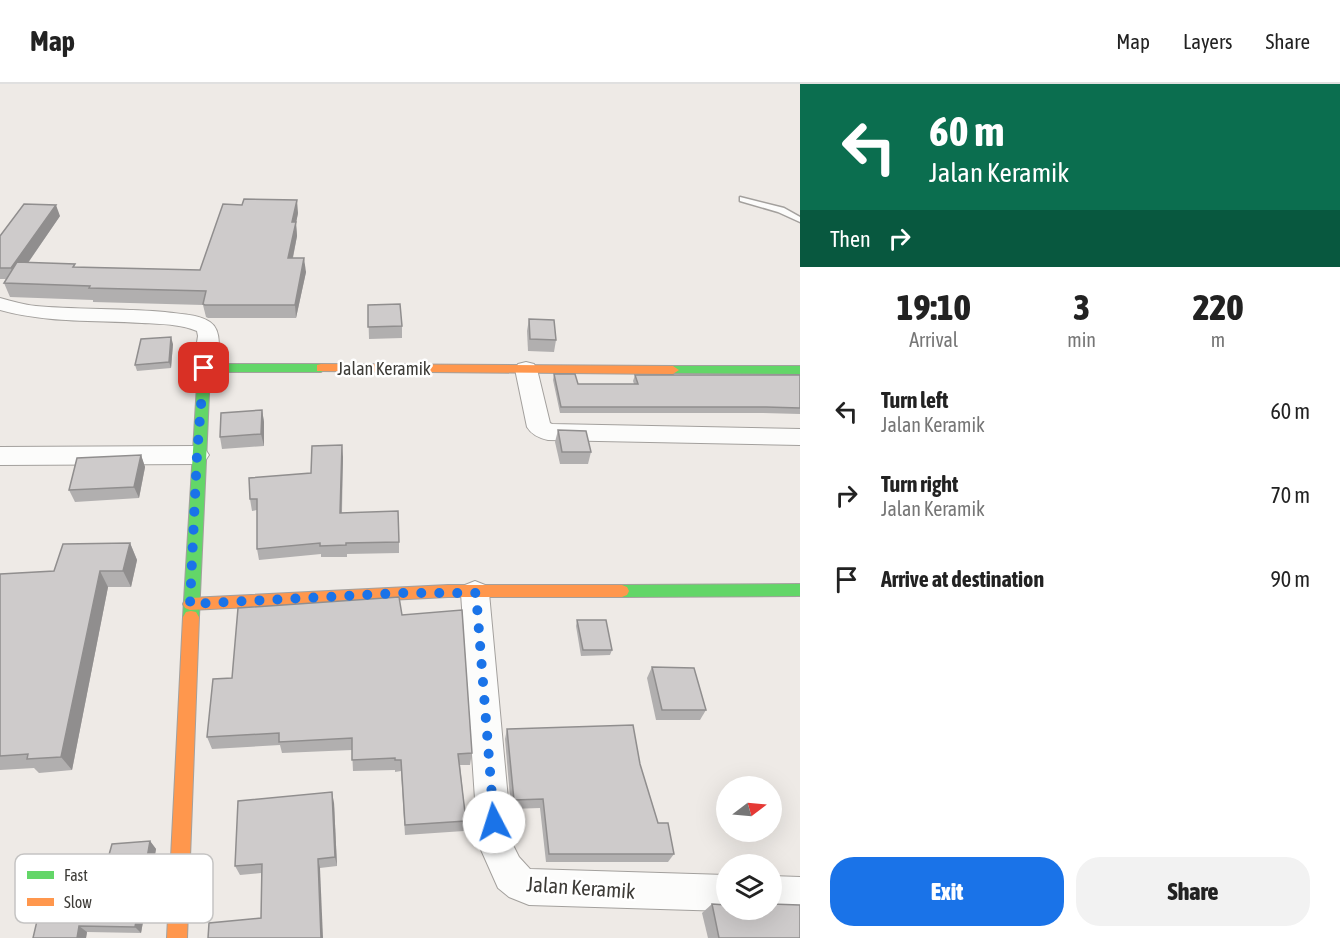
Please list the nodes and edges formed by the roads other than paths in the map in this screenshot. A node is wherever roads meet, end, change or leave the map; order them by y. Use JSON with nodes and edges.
{"nodes":[{"id":1,"x":743,"y":199,"type":"dead end"},
{"id":2,"x":800,"y":220,"type":"edge"},
{"id":3,"x":0,"y":304,"type":"edge"},
{"id":4,"x":204,"y":368,"type":"junction"},
{"id":5,"x":526,"y":369,"type":"junction"},
{"id":6,"x":800,"y":370,"type":"edge"},
{"id":7,"x":800,"y":437,"type":"edge"},
{"id":8,"x":197,"y":455,"type":"junction"},
{"id":9,"x":0,"y":456,"type":"edge"},
{"id":10,"x":800,"y":590,"type":"edge"},
{"id":11,"x":476,"y":593,"type":"junction"},
{"id":12,"x":190,"y":604,"type":"junction"},
{"id":13,"x":180,"y":854,"type":"edge"},
{"id":14,"x":716,"y":893,"type":"edge"},
{"id":15,"x":782,"y":894,"type":"edge"},
{"id":16,"x":800,"y":895,"type":"edge"},
{"id":17,"x":178,"y":923,"type":"edge"},
{"id":18,"x":177,"y":938,"type":"edge"}],
"edges":[{"from":1,"to":2,"type":"lane"},
{"from":3,"to":4,"type":"street"},
{"from":4,"to":5,"type":"street","name":"Jalan Keramik"},
{"from":4,"to":8,"type":"street"},
{"from":5,"to":6,"type":"street","name":"Jalan Keramik"},
{"from":5,"to":7,"type":"street"},
{"from":8,"to":9,"type":"street"},
{"from":8,"to":12,"type":"street"},
{"from":10,"to":11,"type":"street"},
{"from":11,"to":12,"type":"street"},
{"from":11,"to":14,"type":"street","name":"Jalan Keramik"},
{"from":12,"to":13,"type":"street"},
{"from":15,"to":16,"type":"street"},
{"from":17,"to":18,"type":"street"}]}
